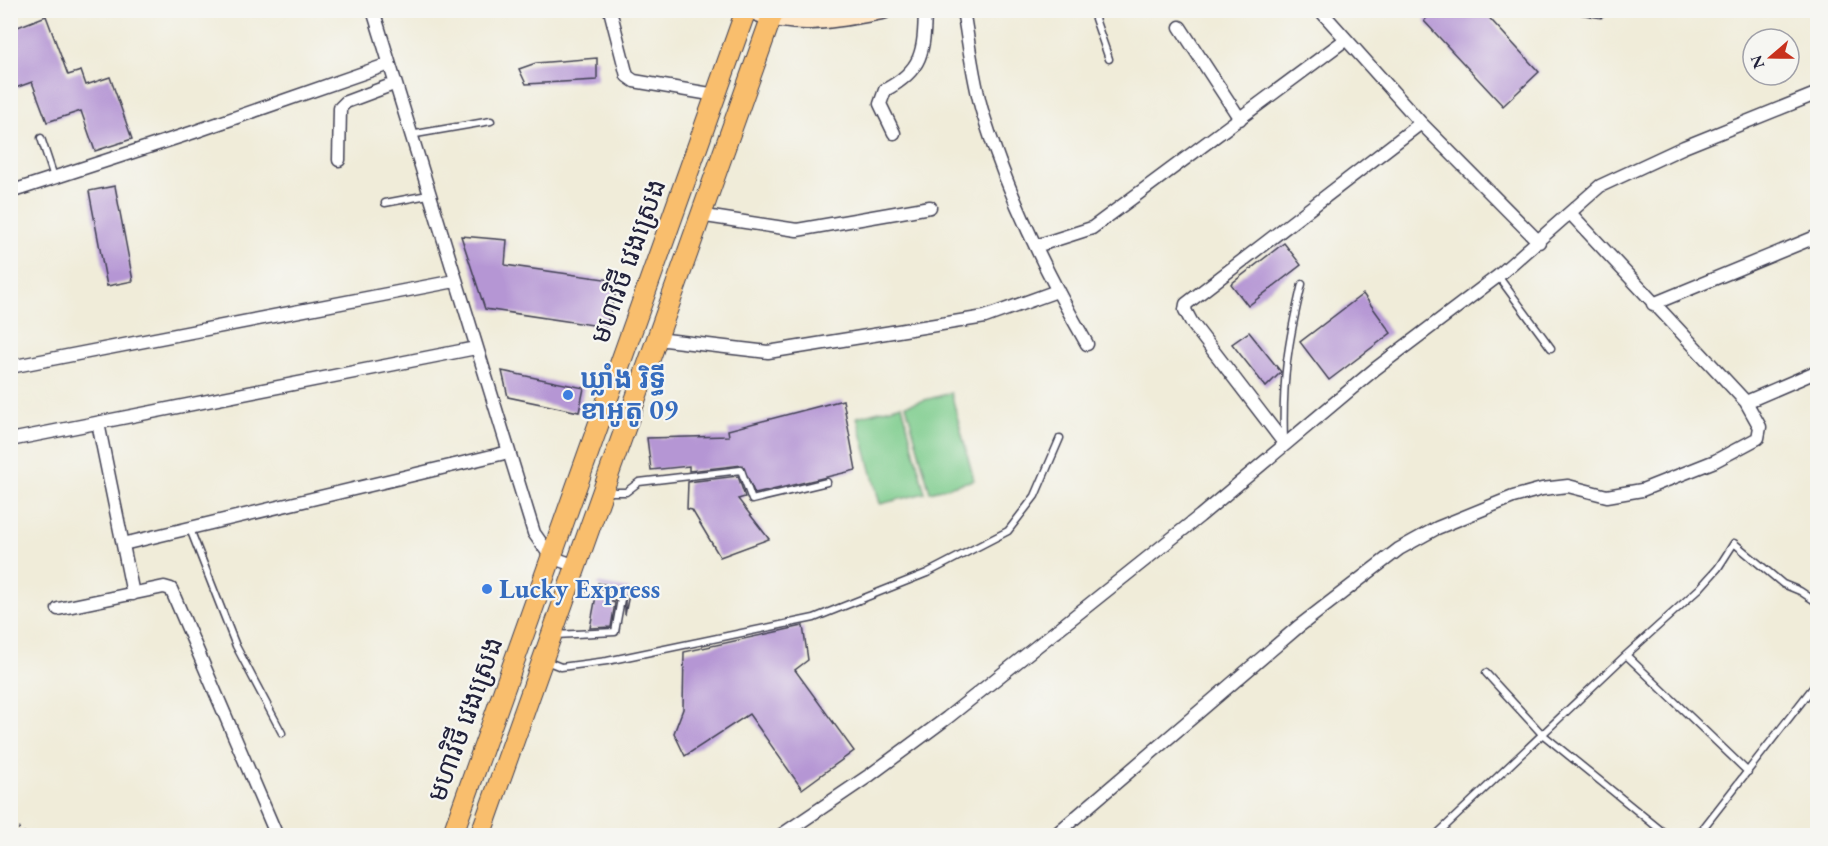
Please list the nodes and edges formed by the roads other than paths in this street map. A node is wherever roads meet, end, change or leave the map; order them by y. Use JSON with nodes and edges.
{"nodes":[{"id":1,"x":610,"y":10,"type":"edge"},
{"id":2,"x":746,"y":10,"type":"edge"},
{"id":3,"x":752,"y":10,"type":"edge"},
{"id":4,"x":883,"y":10,"type":"edge"},
{"id":5,"x":925,"y":10,"type":"edge"},
{"id":6,"x":963,"y":10,"type":"edge"},
{"id":7,"x":1092,"y":10,"type":"edge"},
{"id":8,"x":1320,"y":10,"type":"edge"},
{"id":9,"x":1578,"y":10,"type":"edge"},
{"id":10,"x":372,"y":11,"type":"edge"},
{"id":11,"x":772,"y":14,"type":"edge"},
{"id":12,"x":1601,"y":14,"type":"dead end"},
{"id":13,"x":1180,"y":27,"type":"dead end"},
{"id":14,"x":1346,"y":40,"type":"junction"},
{"id":15,"x":1109,"y":59,"type":"dead end"},
{"id":16,"x":389,"y":64,"type":"junction"},
{"id":17,"x":394,"y":84,"type":"junction"},
{"id":18,"x":1818,"y":93,"type":"edge"},
{"id":19,"x":716,"y":95,"type":"junction"},
{"id":20,"x":1240,"y":118,"type":"junction"},
{"id":21,"x":491,"y":121,"type":"dead end"},
{"id":22,"x":1421,"y":123,"type":"junction"},
{"id":23,"x":894,"y":133,"type":"dead end"},
{"id":24,"x":410,"y":135,"type":"junction"},
{"id":25,"x":41,"y":138,"type":"dead end"},
{"id":26,"x":339,"y":160,"type":"dead end"},
{"id":27,"x":54,"y":177,"type":"junction"},
{"id":28,"x":10,"y":192,"type":"edge"},
{"id":29,"x":428,"y":195,"type":"junction"},
{"id":30,"x":385,"y":204,"type":"dead end"},
{"id":31,"x":930,"y":207,"type":"dead end"},
{"id":32,"x":1571,"y":214,"type":"junction"},
{"id":33,"x":699,"y":215,"type":"junction"},
{"id":34,"x":1818,"y":236,"type":"edge"},
{"id":35,"x":1539,"y":242,"type":"junction"},
{"id":36,"x":1036,"y":246,"type":"junction"},
{"id":37,"x":1498,"y":276,"type":"junction"},
{"id":38,"x":455,"y":281,"type":"junction"},
{"id":39,"x":1302,"y":284,"type":"dead end"},
{"id":40,"x":1056,"y":291,"type":"junction"},
{"id":41,"x":1653,"y":304,"type":"junction"},
{"id":42,"x":657,"y":339,"type":"junction"},
{"id":43,"x":1087,"y":344,"type":"dead end"},
{"id":44,"x":476,"y":348,"type":"junction"},
{"id":45,"x":1551,"y":348,"type":"dead end"},
{"id":46,"x":10,"y":366,"type":"edge"},
{"id":47,"x":1818,"y":371,"type":"edge"},
{"id":48,"x":1746,"y":402,"type":"junction"},
{"id":49,"x":98,"y":423,"type":"junction"},
{"id":50,"x":1060,"y":438,"type":"dead end"},
{"id":51,"x":10,"y":440,"type":"edge"},
{"id":52,"x":1284,"y":442,"type":"junction"},
{"id":53,"x":509,"y":452,"type":"junction"},
{"id":54,"x":827,"y":482,"type":"dead end"},
{"id":55,"x":602,"y":492,"type":"junction"},
{"id":56,"x":190,"y":528,"type":"junction"},
{"id":57,"x":123,"y":544,"type":"junction"},
{"id":58,"x":551,"y":557,"type":"junction"},
{"id":59,"x":573,"y":574,"type":"junction"},
{"id":60,"x":133,"y":594,"type":"junction"},
{"id":61,"x":1818,"y":603,"type":"edge"},
{"id":62,"x":58,"y":609,"type":"dead end"},
{"id":63,"x":551,"y":635,"type":"junction"},
{"id":64,"x":1626,"y":655,"type":"junction"},
{"id":65,"x":543,"y":660,"type":"junction"},
{"id":66,"x":1486,"y":672,"type":"dead end"},
{"id":67,"x":1818,"y":681,"type":"edge"},
{"id":68,"x":282,"y":733,"type":"dead end"},
{"id":69,"x":1541,"y":733,"type":"junction"},
{"id":70,"x":1748,"y":772,"type":"junction"},
{"id":71,"x":454,"y":829,"type":"edge"},
{"id":72,"x":484,"y":834,"type":"edge"},
{"id":73,"x":277,"y":836,"type":"edge"},
{"id":74,"x":780,"y":836,"type":"edge"},
{"id":75,"x":1054,"y":836,"type":"edge"},
{"id":76,"x":1435,"y":836,"type":"edge"},
{"id":77,"x":1668,"y":836,"type":"edge"},
{"id":78,"x":1696,"y":836,"type":"edge"}],
"edges":[{"from":1,"to":19,"type":"street"},
{"from":2,"to":19,"type":"main road","name":"មហាវិថី វេងស្រេង"},
{"from":3,"to":11,"type":"street"},
{"from":4,"to":11,"type":"street"},
{"from":5,"to":23,"type":"street"},
{"from":6,"to":36,"type":"street"},
{"from":7,"to":15,"type":"lane"},
{"from":8,"to":14,"type":"street"},
{"from":9,"to":12,"type":"lane"},
{"from":10,"to":16,"type":"street"},
{"from":11,"to":33,"type":"main road","name":"មហាវិថី វេងស្រេង"},
{"from":13,"to":20,"type":"street"},
{"from":14,"to":20,"type":"street"},
{"from":14,"to":22,"type":"street"},
{"from":16,"to":17,"type":"street"},
{"from":16,"to":27,"type":"street"},
{"from":17,"to":24,"type":"street"},
{"from":17,"to":26,"type":"street"},
{"from":18,"to":32,"type":"street"},
{"from":19,"to":58,"type":"main road","name":"មហាវិថី វេងស្រេង"},
{"from":20,"to":36,"type":"street"},
{"from":21,"to":24,"type":"lane"},
{"from":22,"to":35,"type":"street"},
{"from":22,"to":52,"type":"street"},
{"from":24,"to":29,"type":"street"},
{"from":25,"to":27,"type":"lane"},
{"from":27,"to":28,"type":"street"},
{"from":29,"to":30,"type":"lane"},
{"from":29,"to":38,"type":"street"},
{"from":31,"to":33,"type":"street"},
{"from":32,"to":35,"type":"street"},
{"from":32,"to":41,"type":"street"},
{"from":33,"to":42,"type":"main road","name":"មហាវិថី វេងស្រេង"},
{"from":34,"to":41,"type":"street"},
{"from":35,"to":37,"type":"street"},
{"from":36,"to":40,"type":"street"},
{"from":37,"to":45,"type":"lane"},
{"from":37,"to":52,"type":"street"},
{"from":38,"to":44,"type":"street"},
{"from":38,"to":46,"type":"street"},
{"from":39,"to":52,"type":"lane"},
{"from":40,"to":42,"type":"street"},
{"from":40,"to":43,"type":"street"},
{"from":41,"to":48,"type":"street"},
{"from":42,"to":55,"type":"main road","name":"មហាវិថី វេងស្រេង"},
{"from":44,"to":49,"type":"street"},
{"from":44,"to":53,"type":"street"},
{"from":47,"to":48,"type":"street"},
{"from":48,"to":75,"type":"street"},
{"from":49,"to":51,"type":"street"},
{"from":49,"to":57,"type":"street"},
{"from":50,"to":65,"type":"lane"},
{"from":52,"to":74,"type":"street"},
{"from":53,"to":56,"type":"street"},
{"from":53,"to":58,"type":"street"},
{"from":54,"to":55,"type":"lane"},
{"from":55,"to":59,"type":"main road","name":"មហាវិថី វេងស្រេង"},
{"from":56,"to":57,"type":"street"},
{"from":56,"to":68,"type":"lane"},
{"from":57,"to":60,"type":"street"},
{"from":58,"to":59,"type":"street"},
{"from":58,"to":71,"type":"main road","name":"មហាវិថី វេងស្រេង"},
{"from":59,"to":63,"type":"main road","name":"មហាវិថី វេងស្រេង"},
{"from":59,"to":63,"type":"lane"},
{"from":60,"to":62,"type":"street"},
{"from":60,"to":73,"type":"street"},
{"from":61,"to":64,"type":"lane"},
{"from":63,"to":65,"type":"main road","name":"មហាវិថី វេងស្រេង"},
{"from":64,"to":69,"type":"lane"},
{"from":64,"to":70,"type":"lane"},
{"from":65,"to":72,"type":"main road","name":"មហាវិថី វេងស្រេង"},
{"from":66,"to":69,"type":"lane"},
{"from":67,"to":70,"type":"lane"},
{"from":69,"to":76,"type":"lane"},
{"from":69,"to":77,"type":"lane"},
{"from":70,"to":78,"type":"lane"},
{"from":71,"to":72,"type":"street"}]}
